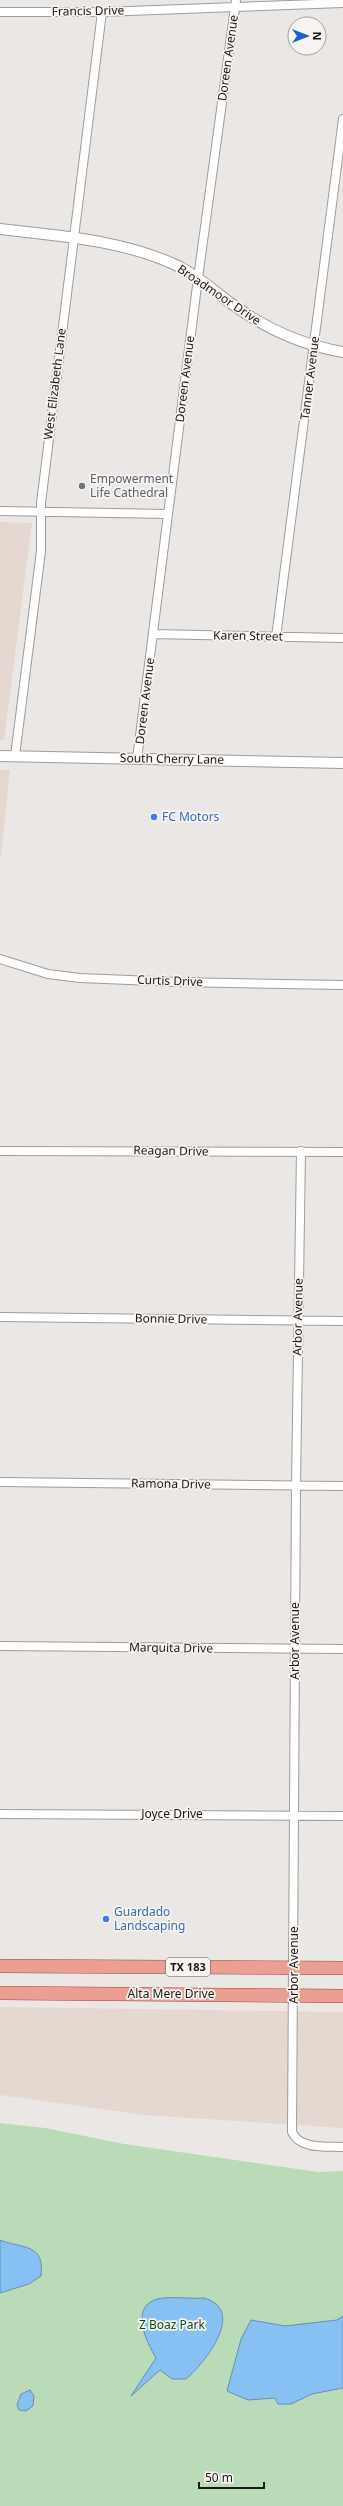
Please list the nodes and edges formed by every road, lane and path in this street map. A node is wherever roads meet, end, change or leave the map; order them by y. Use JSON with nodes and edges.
{"nodes":[{"id":1,"x":235,"y":3,"type":"edge"},
{"id":2,"x":343,"y":3,"type":"edge"},
{"id":3,"x":0,"y":12,"type":"edge"},
{"id":4,"x":102,"y":12,"type":"junction"},
{"id":5,"x":343,"y":120,"type":"edge"},
{"id":6,"x":0,"y":228,"type":"edge"},
{"id":7,"x":73,"y":238,"type":"junction"},
{"id":8,"x":198,"y":278,"type":"junction"},
{"id":9,"x":314,"y":345,"type":"junction"},
{"id":10,"x":343,"y":352,"type":"edge"},
{"id":11,"x":0,"y":511,"type":"edge"},
{"id":12,"x":42,"y":512,"type":"junction"},
{"id":13,"x":168,"y":514,"type":"junction"},
{"id":14,"x":153,"y":634,"type":"junction"},
{"id":15,"x":276,"y":637,"type":"junction"},
{"id":16,"x":343,"y":638,"type":"edge"},
{"id":17,"x":0,"y":756,"type":"edge"},
{"id":18,"x":15,"y":756,"type":"junction"},
{"id":19,"x":137,"y":759,"type":"junction"},
{"id":20,"x":343,"y":763,"type":"edge"},
{"id":21,"x":0,"y":959,"type":"edge"},
{"id":22,"x":343,"y":985,"type":"edge"},
{"id":23,"x":0,"y":1151,"type":"edge"},
{"id":24,"x":301,"y":1151,"type":"junction"},
{"id":25,"x":343,"y":1152,"type":"edge"},
{"id":26,"x":0,"y":1316,"type":"edge"},
{"id":27,"x":298,"y":1321,"type":"junction"},
{"id":28,"x":343,"y":1321,"type":"edge"},
{"id":29,"x":0,"y":1482,"type":"edge"},
{"id":30,"x":296,"y":1486,"type":"junction"},
{"id":31,"x":343,"y":1486,"type":"edge"},
{"id":32,"x":0,"y":1646,"type":"edge"},
{"id":33,"x":295,"y":1649,"type":"junction"},
{"id":34,"x":343,"y":1649,"type":"edge"},
{"id":35,"x":0,"y":1814,"type":"edge"},
{"id":36,"x":295,"y":1816,"type":"junction"},
{"id":37,"x":343,"y":1816,"type":"edge"},
{"id":38,"x":0,"y":1966,"type":"edge"},
{"id":39,"x":294,"y":1968,"type":"junction"},
{"id":40,"x":343,"y":1968,"type":"edge"},
{"id":41,"x":0,"y":1993,"type":"edge"},
{"id":42,"x":294,"y":1995,"type":"junction"},
{"id":43,"x":343,"y":1996,"type":"edge"},
{"id":44,"x":343,"y":2147,"type":"edge"}],
"edges":[{"from":1,"to":2,"type":"street","name":"Francis Drive"},
{"from":1,"to":4,"type":"street","name":"Francis Drive"},
{"from":1,"to":8,"type":"street","name":"Doreen Avenue"},
{"from":3,"to":4,"type":"street","name":"Francis Drive"},
{"from":4,"to":7,"type":"street","name":"West Elizabeth Lane"},
{"from":5,"to":9,"type":"street","name":"Tanner Avenue"},
{"from":6,"to":7,"type":"street","name":"Broadmoor Drive"},
{"from":7,"to":8,"type":"street","name":"Broadmoor Drive"},
{"from":7,"to":12,"type":"street","name":"West Elizabeth Lane"},
{"from":8,"to":9,"type":"street","name":"Broadmoor Drive"},
{"from":8,"to":13,"type":"street","name":"Doreen Avenue"},
{"from":9,"to":10,"type":"street","name":"Broadmoor Drive"},
{"from":9,"to":15,"type":"street","name":"Tanner Avenue"},
{"from":11,"to":12,"type":"street"},
{"from":12,"to":13,"type":"street"},
{"from":12,"to":18,"type":"street","name":"West Elizabeth Lane"},
{"from":13,"to":14,"type":"street","name":"Doreen Avenue"},
{"from":14,"to":15,"type":"street","name":"Karen Street"},
{"from":14,"to":19,"type":"street","name":"Doreen Avenue"},
{"from":15,"to":16,"type":"street","name":"Karen Street"},
{"from":17,"to":18,"type":"street","name":"South Cherry Lane"},
{"from":18,"to":19,"type":"street","name":"South Cherry Lane"},
{"from":19,"to":20,"type":"street","name":"South Cherry Lane"},
{"from":21,"to":22,"type":"street","name":"Curtis Drive"},
{"from":23,"to":24,"type":"street","name":"Reagan Drive"},
{"from":24,"to":25,"type":"street","name":"Reagan Drive"},
{"from":24,"to":27,"type":"street","name":"Arbor Avenue"},
{"from":26,"to":27,"type":"street","name":"Bonnie Drive"},
{"from":27,"to":28,"type":"street","name":"Bonnie Drive"},
{"from":27,"to":30,"type":"street","name":"Arbor Avenue"},
{"from":29,"to":30,"type":"street","name":"Ramona Drive"},
{"from":30,"to":31,"type":"street","name":"Ramona Drive"},
{"from":30,"to":33,"type":"street","name":"Arbor Avenue"},
{"from":32,"to":33,"type":"street","name":"Marquita Drive"},
{"from":33,"to":34,"type":"street","name":"Marquita Drive"},
{"from":33,"to":36,"type":"street","name":"Arbor Avenue"},
{"from":35,"to":36,"type":"street","name":"Joyce Drive"},
{"from":36,"to":37,"type":"street","name":"Joyce Drive"},
{"from":36,"to":39,"type":"street","name":"Arbor Avenue"},
{"from":38,"to":39,"type":"main road","number":"TX 183"},
{"from":39,"to":40,"type":"main road","number":"TX 183"},
{"from":39,"to":42,"type":"street","name":"Arbor Avenue"},
{"from":41,"to":42,"type":"main road","name":"Alta Mere Drive"},
{"from":42,"to":43,"type":"main road","name":"Alta Mere Drive"},
{"from":42,"to":44,"type":"street","name":"Arbor Avenue"}]}
